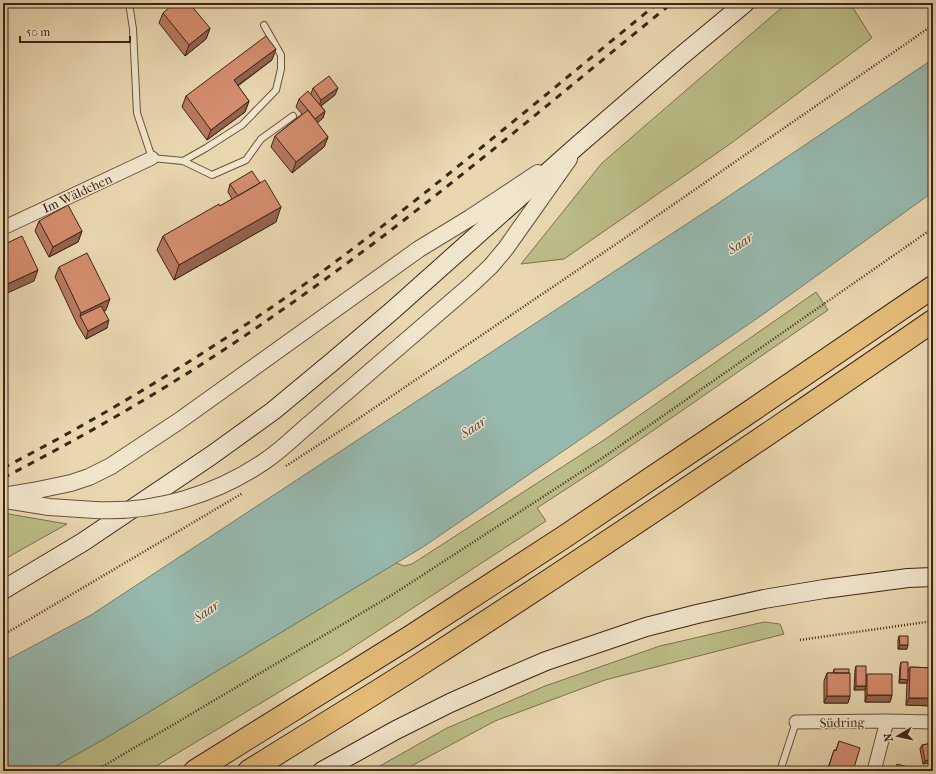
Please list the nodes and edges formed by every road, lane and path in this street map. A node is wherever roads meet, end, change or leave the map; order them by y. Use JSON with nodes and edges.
{"nodes":[{"id":1,"x":129,"y":3,"type":"edge"},
{"id":2,"x":745,"y":3,"type":"edge"},
{"id":3,"x":264,"y":25,"type":"dead end"},
{"id":4,"x":933,"y":25,"type":"edge"},
{"id":5,"x":293,"y":116,"type":"dead end"},
{"id":6,"x":578,"y":146,"type":"junction"},
{"id":7,"x":152,"y":158,"type":"junction"},
{"id":8,"x":183,"y":161,"type":"junction"},
{"id":9,"x":3,"y":228,"type":"edge"},
{"id":10,"x":933,"y":228,"type":"edge"},
{"id":11,"x":933,"y":287,"type":"edge"},
{"id":12,"x":933,"y":321,"type":"edge"},
{"id":13,"x":283,"y":468,"type":"dead end"},
{"id":14,"x":244,"y":493,"type":"dead end"},
{"id":15,"x":3,"y":496,"type":"edge"},
{"id":16,"x":3,"y":499,"type":"edge"},
{"id":17,"x":933,"y":577,"type":"edge"},
{"id":18,"x":3,"y":590,"type":"edge"},
{"id":19,"x":933,"y":621,"type":"edge"},
{"id":20,"x":3,"y":635,"type":"edge"},
{"id":21,"x":800,"y":640,"type":"dead end"},
{"id":22,"x":887,"y":721,"type":"junction"},
{"id":23,"x":796,"y":722,"type":"joint"},
{"id":24,"x":933,"y":722,"type":"edge"},
{"id":25,"x":95,"y":771,"type":"edge"},
{"id":26,"x":195,"y":771,"type":"edge"},
{"id":27,"x":248,"y":771,"type":"edge"},
{"id":28,"x":322,"y":771,"type":"edge"},
{"id":29,"x":780,"y":771,"type":"edge"},
{"id":30,"x":874,"y":771,"type":"edge"}],
"edges":[{"from":1,"to":7,"type":"lane"},
{"from":2,"to":6,"type":"main road"},
{"from":3,"to":8,"type":"lane"},
{"from":4,"to":13,"type":"path"},
{"from":5,"to":8,"type":"lane"},
{"from":6,"to":15,"type":"street"},
{"from":6,"to":16,"type":"street","bridge":true},
{"from":6,"to":18,"type":"main road"},
{"from":7,"to":8,"type":"lane"},
{"from":7,"to":9,"type":"street","name":"Im Wäldchen"},
{"from":10,"to":25,"type":"path"},
{"from":11,"to":26,"type":"highway"},
{"from":12,"to":27,"type":"highway"},
{"from":14,"to":20,"type":"path"},
{"from":17,"to":28,"type":"main road"},
{"from":19,"to":21,"type":"path"},
{"from":22,"to":23,"type":"street","name":"Südring"},
{"from":22,"to":24,"type":"street","name":"Südring"},
{"from":22,"to":30,"type":"street"},
{"from":23,"to":29,"type":"lane"}]}
